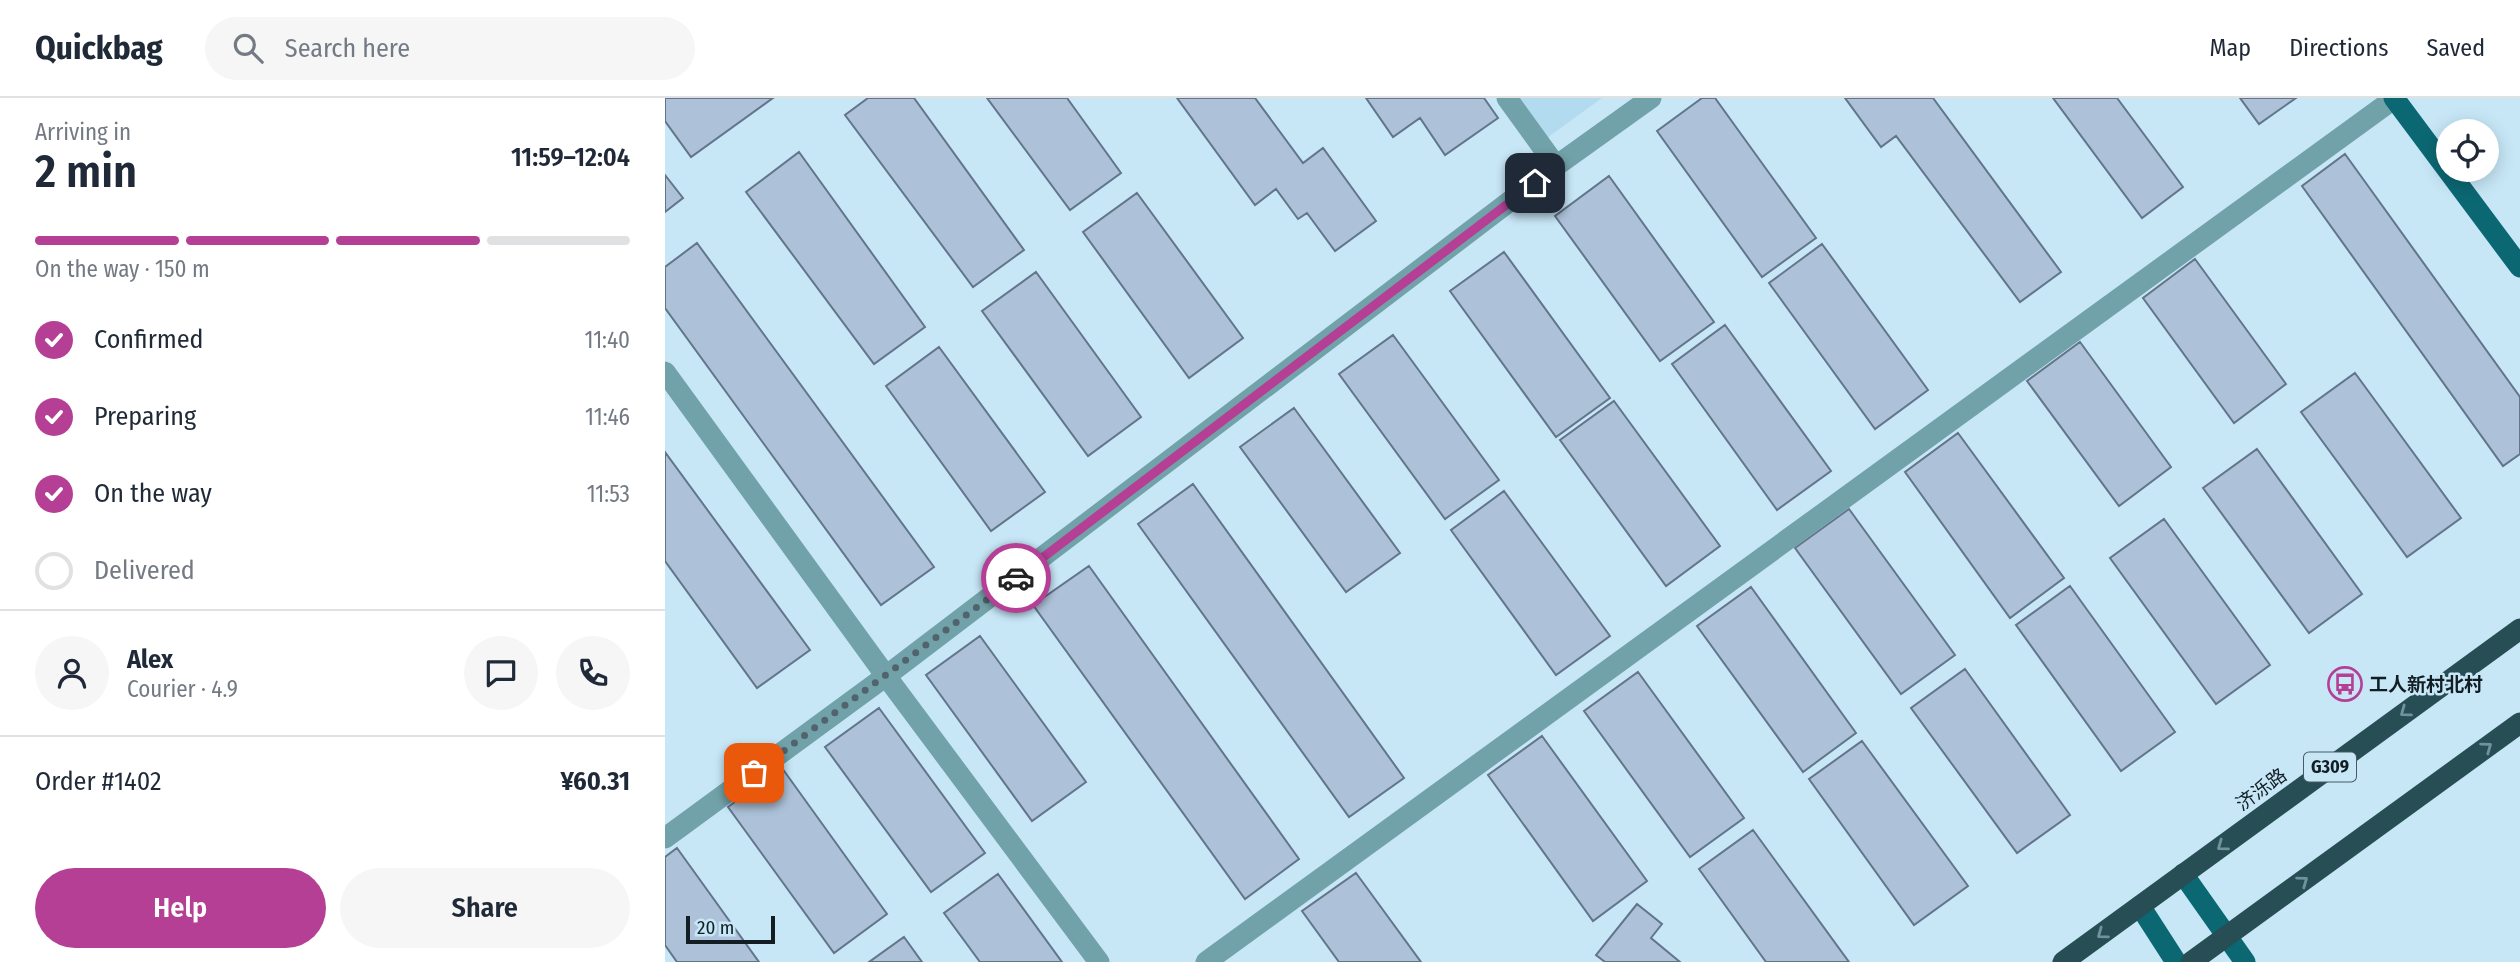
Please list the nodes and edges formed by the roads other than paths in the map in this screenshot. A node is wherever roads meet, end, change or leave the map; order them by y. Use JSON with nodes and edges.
{"nodes":[{"id":1,"x":1507,"y":98,"type":"edge"},
{"id":2,"x":1651,"y":98,"type":"edge"},
{"id":3,"x":2395,"y":98,"type":"edge"},
{"id":4,"x":1556,"y":166,"type":"junction"},
{"id":5,"x":2520,"y":267,"type":"edge"},
{"id":6,"x":665,"y":372,"type":"edge"},
{"id":7,"x":2520,"y":629,"type":"edge"},
{"id":8,"x":886,"y":677,"type":"junction"},
{"id":9,"x":2520,"y":723,"type":"edge"},
{"id":10,"x":665,"y":838,"type":"edge"},
{"id":11,"x":2183,"y":874,"type":"junction"},
{"id":12,"x":2140,"y":906,"type":"junction"},
{"id":13,"x":2228,"y":936,"type":"junction"},
{"id":14,"x":1099,"y":962,"type":"edge"},
{"id":15,"x":1206,"y":962,"type":"edge"},
{"id":16,"x":2063,"y":962,"type":"edge"},
{"id":17,"x":2176,"y":962,"type":"edge"},
{"id":18,"x":2191,"y":962,"type":"edge"},
{"id":19,"x":2245,"y":962,"type":"edge"}],
"edges":[{"from":1,"to":4,"type":"street"},
{"from":2,"to":4,"type":"street"},
{"from":3,"to":5,"type":"main road"},
{"from":3,"to":15,"type":"street"},
{"from":4,"to":8,"type":"street"},
{"from":6,"to":8,"type":"street"},
{"from":7,"to":11,"type":"highway","name":"济泺路","number":"G309","one_way":true},
{"from":8,"to":10,"type":"street"},
{"from":8,"to":14,"type":"street"},
{"from":13,"to":9,"type":"highway","one_way":true},
{"from":11,"to":12,"type":"highway","name":"济泺路","number":"G309"},
{"from":11,"to":13,"type":"main road"},
{"from":12,"to":16,"type":"highway","name":"济泺路","number":"G309","one_way":true},
{"from":12,"to":17,"type":"main road"},
{"from":13,"to":18,"type":"highway"},
{"from":13,"to":19,"type":"main road"}]}
